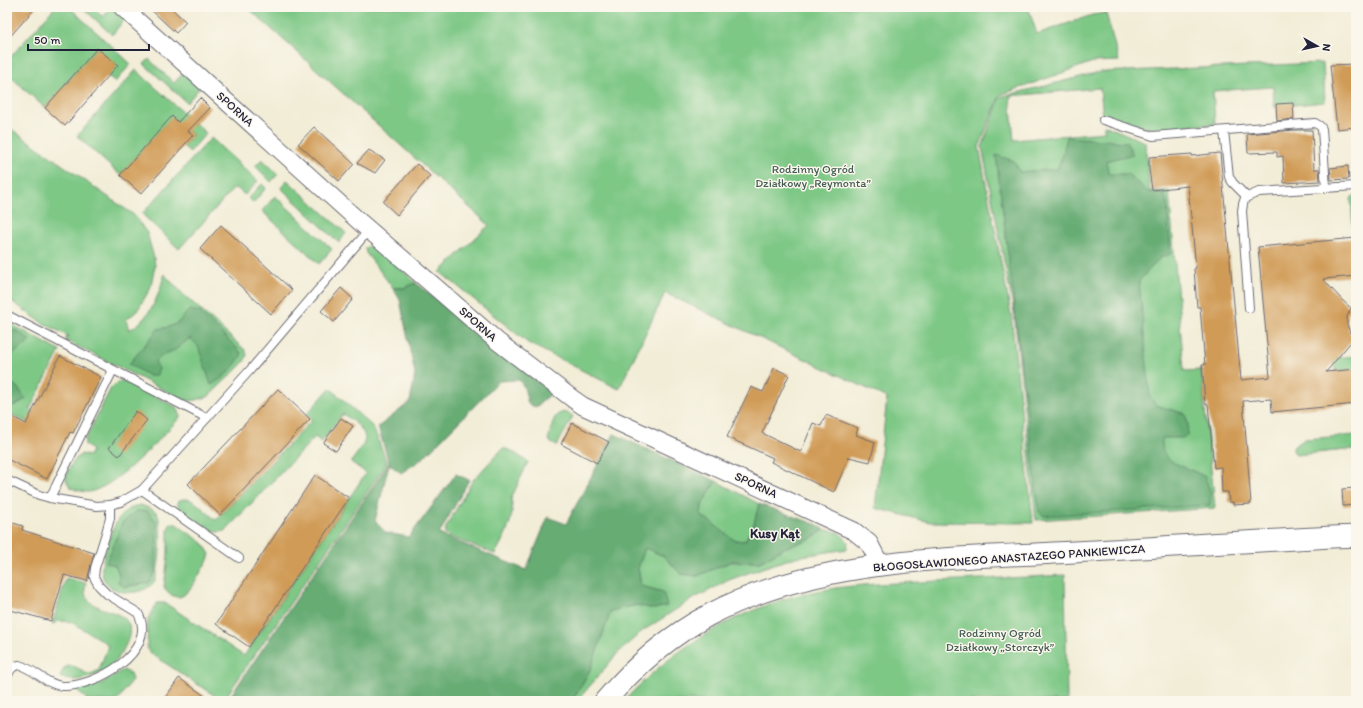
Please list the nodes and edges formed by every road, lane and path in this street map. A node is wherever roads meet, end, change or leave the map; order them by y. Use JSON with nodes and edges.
{"nodes":[{"id":1,"x":122,"y":7,"type":"edge"},
{"id":2,"x":1103,"y":120,"type":"dead end"},
{"id":3,"x":1224,"y":131,"type":"junction"},
{"id":4,"x":1356,"y":186,"type":"edge"},
{"id":5,"x":1326,"y":188,"type":"junction"},
{"id":6,"x":1247,"y":197,"type":"junction"},
{"id":7,"x":369,"y":230,"type":"junction"},
{"id":8,"x":1249,"y":308,"type":"dead end"},
{"id":9,"x":7,"y":314,"type":"edge"},
{"id":10,"x":113,"y":370,"type":"junction"},
{"id":11,"x":207,"y":418,"type":"junction"},
{"id":12,"x":7,"y":480,"type":"edge"},
{"id":13,"x":142,"y":490,"type":"junction"},
{"id":14,"x":50,"y":498,"type":"junction"},
{"id":15,"x":110,"y":506,"type":"junction"},
{"id":16,"x":1356,"y":536,"type":"edge"},
{"id":17,"x":239,"y":558,"type":"dead end"},
{"id":18,"x":881,"y":566,"type":"junction"},
{"id":19,"x":7,"y":677,"type":"edge"},
{"id":20,"x":605,"y":701,"type":"edge"}],
"edges":[{"from":1,"to":7,"type":"street","name":"SPORNA"},
{"from":2,"to":3,"type":"lane"},
{"from":3,"to":5,"type":"lane"},
{"from":3,"to":6,"type":"lane"},
{"from":4,"to":5,"type":"lane"},
{"from":5,"to":6,"type":"lane"},
{"from":6,"to":8,"type":"lane"},
{"from":7,"to":11,"type":"lane"},
{"from":7,"to":18,"type":"street","name":"SPORNA"},
{"from":9,"to":10,"type":"lane"},
{"from":10,"to":11,"type":"lane"},
{"from":10,"to":14,"type":"lane"},
{"from":11,"to":13,"type":"lane"},
{"from":12,"to":14,"type":"lane"},
{"from":13,"to":15,"type":"lane"},
{"from":13,"to":17,"type":"lane"},
{"from":14,"to":15,"type":"lane"},
{"from":15,"to":19,"type":"lane"},
{"from":16,"to":18,"type":"street","name":"BŁOGOSŁAWIONEGO ANASTAZEGO PANKIEWICZA"},
{"from":18,"to":20,"type":"street","name":"BŁOGOSŁAWIONEGO ANASTAZEGO PANKIEWICZA"}]}
